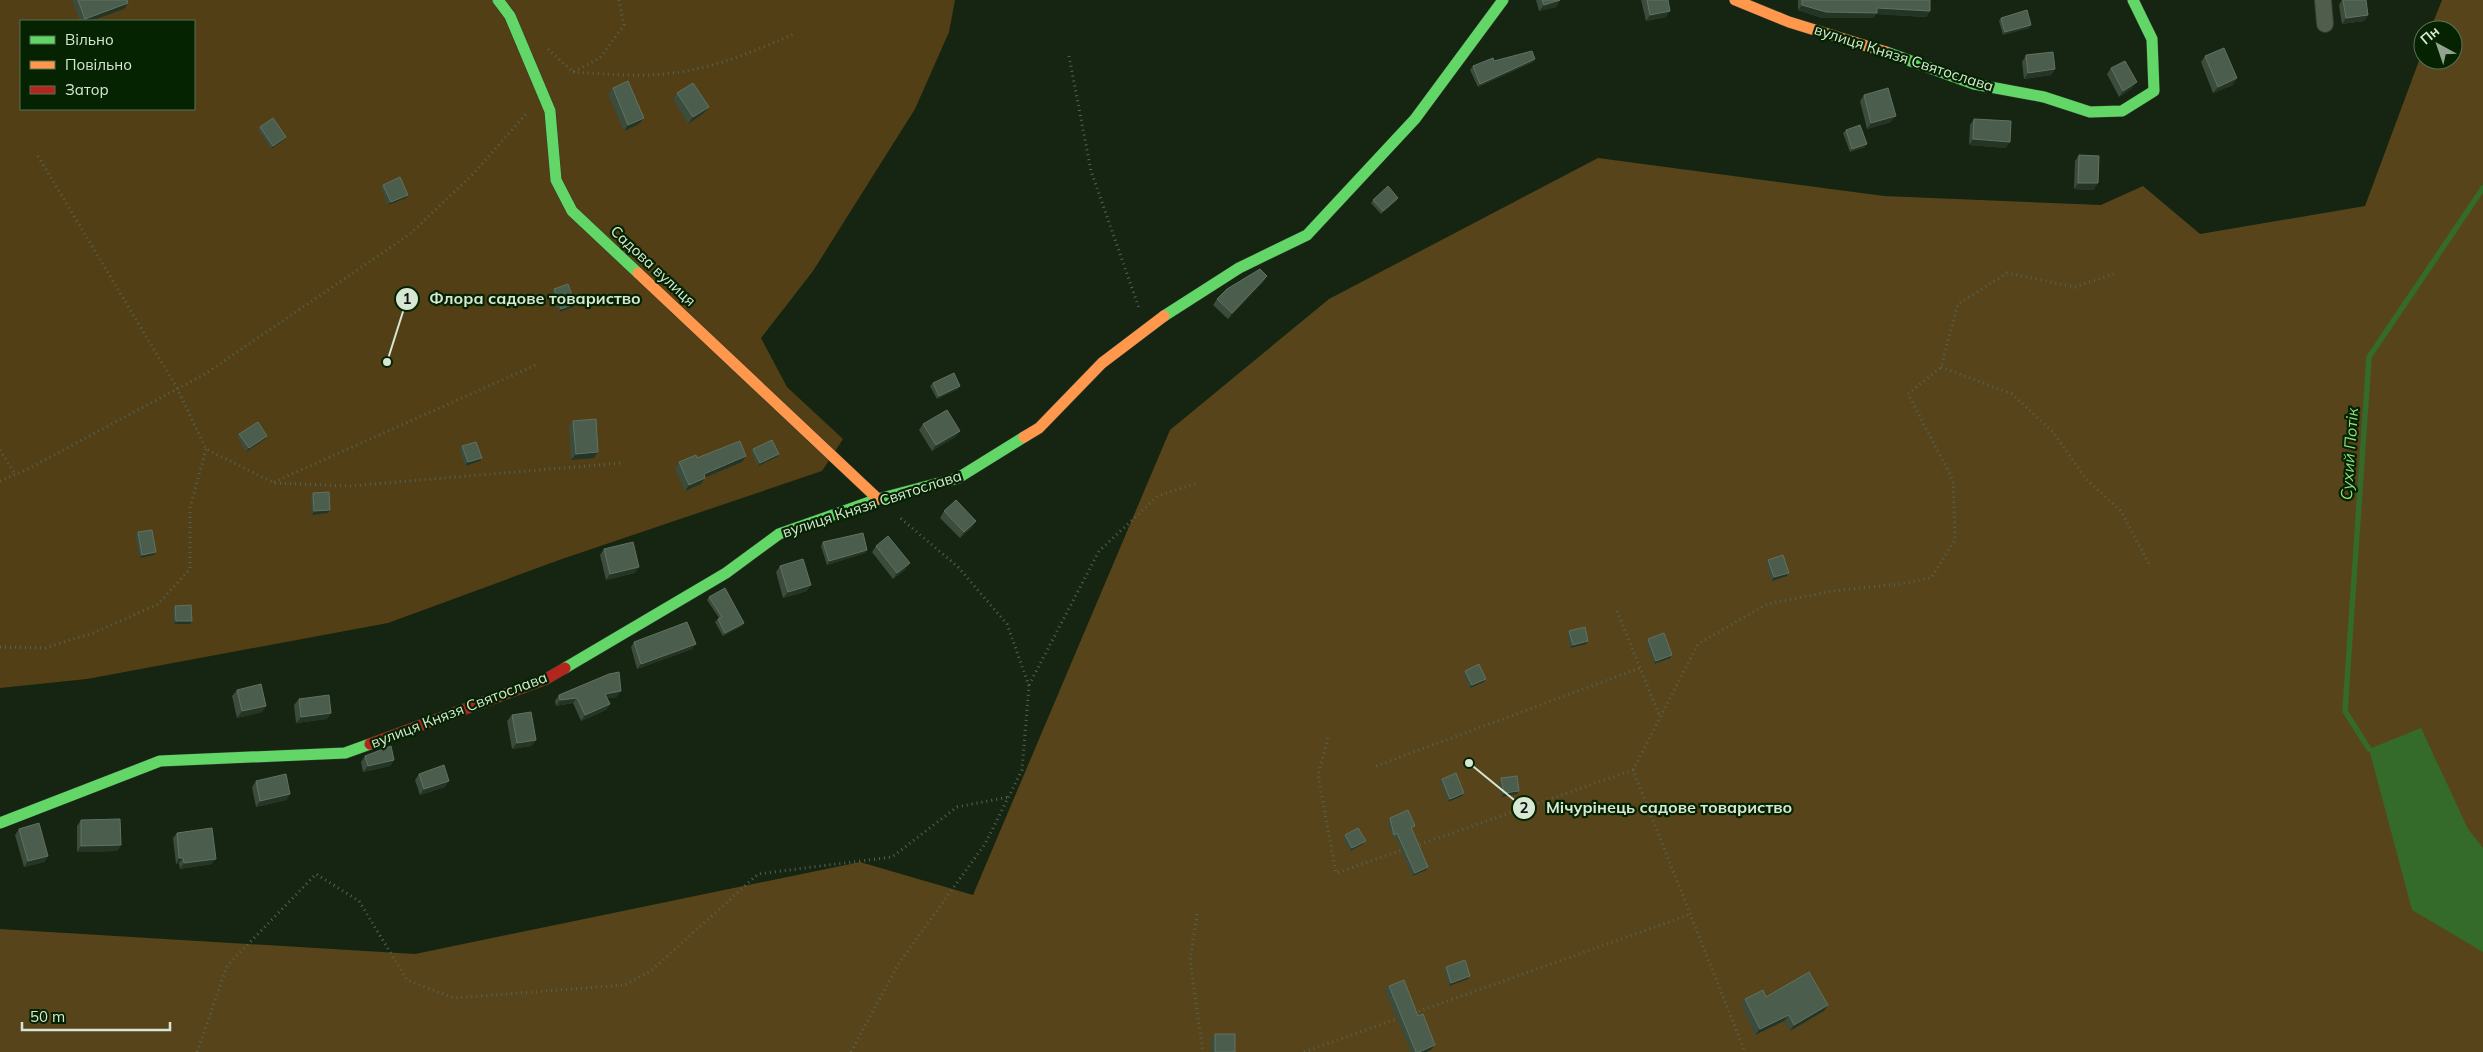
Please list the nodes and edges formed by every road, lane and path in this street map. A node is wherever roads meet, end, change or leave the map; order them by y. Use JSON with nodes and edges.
{"nodes":[{"id":1,"x":498,"y":0,"type":"edge"},
{"id":2,"x":619,"y":0,"type":"edge"},
{"id":3,"x":1503,"y":0,"type":"edge"},
{"id":4,"x":1735,"y":0,"type":"edge"},
{"id":5,"x":2133,"y":0,"type":"edge"},
{"id":6,"x":2323,"y":0,"type":"edge"},
{"id":7,"x":2325,"y":24,"type":"dead end"},
{"id":8,"x":796,"y":33,"type":"dead end"},
{"id":9,"x":545,"y":47,"type":"dead end"},
{"id":10,"x":1069,"y":56,"type":"dead end"},
{"id":11,"x":573,"y":72,"type":"junction"},
{"id":12,"x":532,"y":106,"type":"dead end"},
{"id":13,"x":38,"y":156,"type":"dead end"},
{"id":14,"x":2114,"y":274,"type":"dead end"},
{"id":15,"x":1146,"y":328,"type":"junction"},
{"id":16,"x":538,"y":364,"type":"dead end"},
{"id":17,"x":1941,"y":367,"type":"junction"},
{"id":18,"x":177,"y":388,"type":"junction"},
{"id":19,"x":206,"y":449,"type":"junction"},
{"id":20,"x":0,"y":450,"type":"edge"},
{"id":21,"x":622,"y":463,"type":"dead end"},
{"id":22,"x":15,"y":474,"type":"junction"},
{"id":23,"x":0,"y":481,"type":"edge"},
{"id":24,"x":1198,"y":482,"type":"dead end"},
{"id":25,"x":274,"y":483,"type":"junction"},
{"id":26,"x":878,"y":499,"type":"junction"},
{"id":27,"x":2149,"y":564,"type":"dead end"},
{"id":28,"x":1617,"y":611,"type":"dead end"},
{"id":29,"x":0,"y":647,"type":"edge"},
{"id":30,"x":1640,"y":668,"type":"junction"},
{"id":31,"x":1029,"y":686,"type":"junction"},
{"id":32,"x":1660,"y":718,"type":"junction"},
{"id":33,"x":1328,"y":738,"type":"dead end"},
{"id":34,"x":1376,"y":766,"type":"dead end"},
{"id":35,"x":1633,"y":770,"type":"junction"},
{"id":36,"x":1009,"y":797,"type":"junction"},
{"id":37,"x":0,"y":823,"type":"edge"},
{"id":38,"x":1197,"y":914,"type":"dead end"},
{"id":39,"x":1691,"y":914,"type":"junction"},
{"id":40,"x":197,"y":1052,"type":"edge"},
{"id":41,"x":850,"y":1052,"type":"edge"},
{"id":42,"x":1203,"y":1052,"type":"edge"},
{"id":43,"x":1304,"y":1052,"type":"edge"},
{"id":44,"x":1745,"y":1052,"type":"edge"}],
"edges":[{"from":1,"to":26,"type":"street","name":"Садова вулиця"},
{"from":2,"to":11,"type":"path"},
{"from":3,"to":15,"type":"street","name":"вулиця Князя Святослава"},
{"from":4,"to":5,"type":"street","name":"вулиця Князя Святослава"},
{"from":6,"to":7,"type":"street"},
{"from":8,"to":11,"type":"path"},
{"from":9,"to":11,"type":"path"},
{"from":10,"to":15,"type":"path"},
{"from":12,"to":18,"type":"path"},
{"from":13,"to":18,"type":"path"},
{"from":14,"to":17,"type":"path"},
{"from":15,"to":26,"type":"street","name":"вулиця Князя Святослава"},
{"from":16,"to":25,"type":"path"},
{"from":17,"to":27,"type":"path"},
{"from":17,"to":32,"type":"path"},
{"from":18,"to":19,"type":"path"},
{"from":18,"to":22,"type":"path"},
{"from":19,"to":25,"type":"path"},
{"from":19,"to":29,"type":"path"},
{"from":20,"to":22,"type":"path"},
{"from":21,"to":25,"type":"path"},
{"from":22,"to":23,"type":"path"},
{"from":24,"to":31,"type":"path"},
{"from":26,"to":31,"type":"path"},
{"from":26,"to":37,"type":"street","name":"вулиця Князя Святослава"},
{"from":28,"to":30,"type":"path"},
{"from":30,"to":32,"type":"path"},
{"from":30,"to":34,"type":"path"},
{"from":31,"to":36,"type":"path"},
{"from":32,"to":35,"type":"path"},
{"from":33,"to":35,"type":"path"},
{"from":35,"to":39,"type":"path"},
{"from":36,"to":40,"type":"path"},
{"from":36,"to":41,"type":"path"},
{"from":38,"to":42,"type":"path"},
{"from":39,"to":43,"type":"path"},
{"from":39,"to":44,"type":"path"}]}
